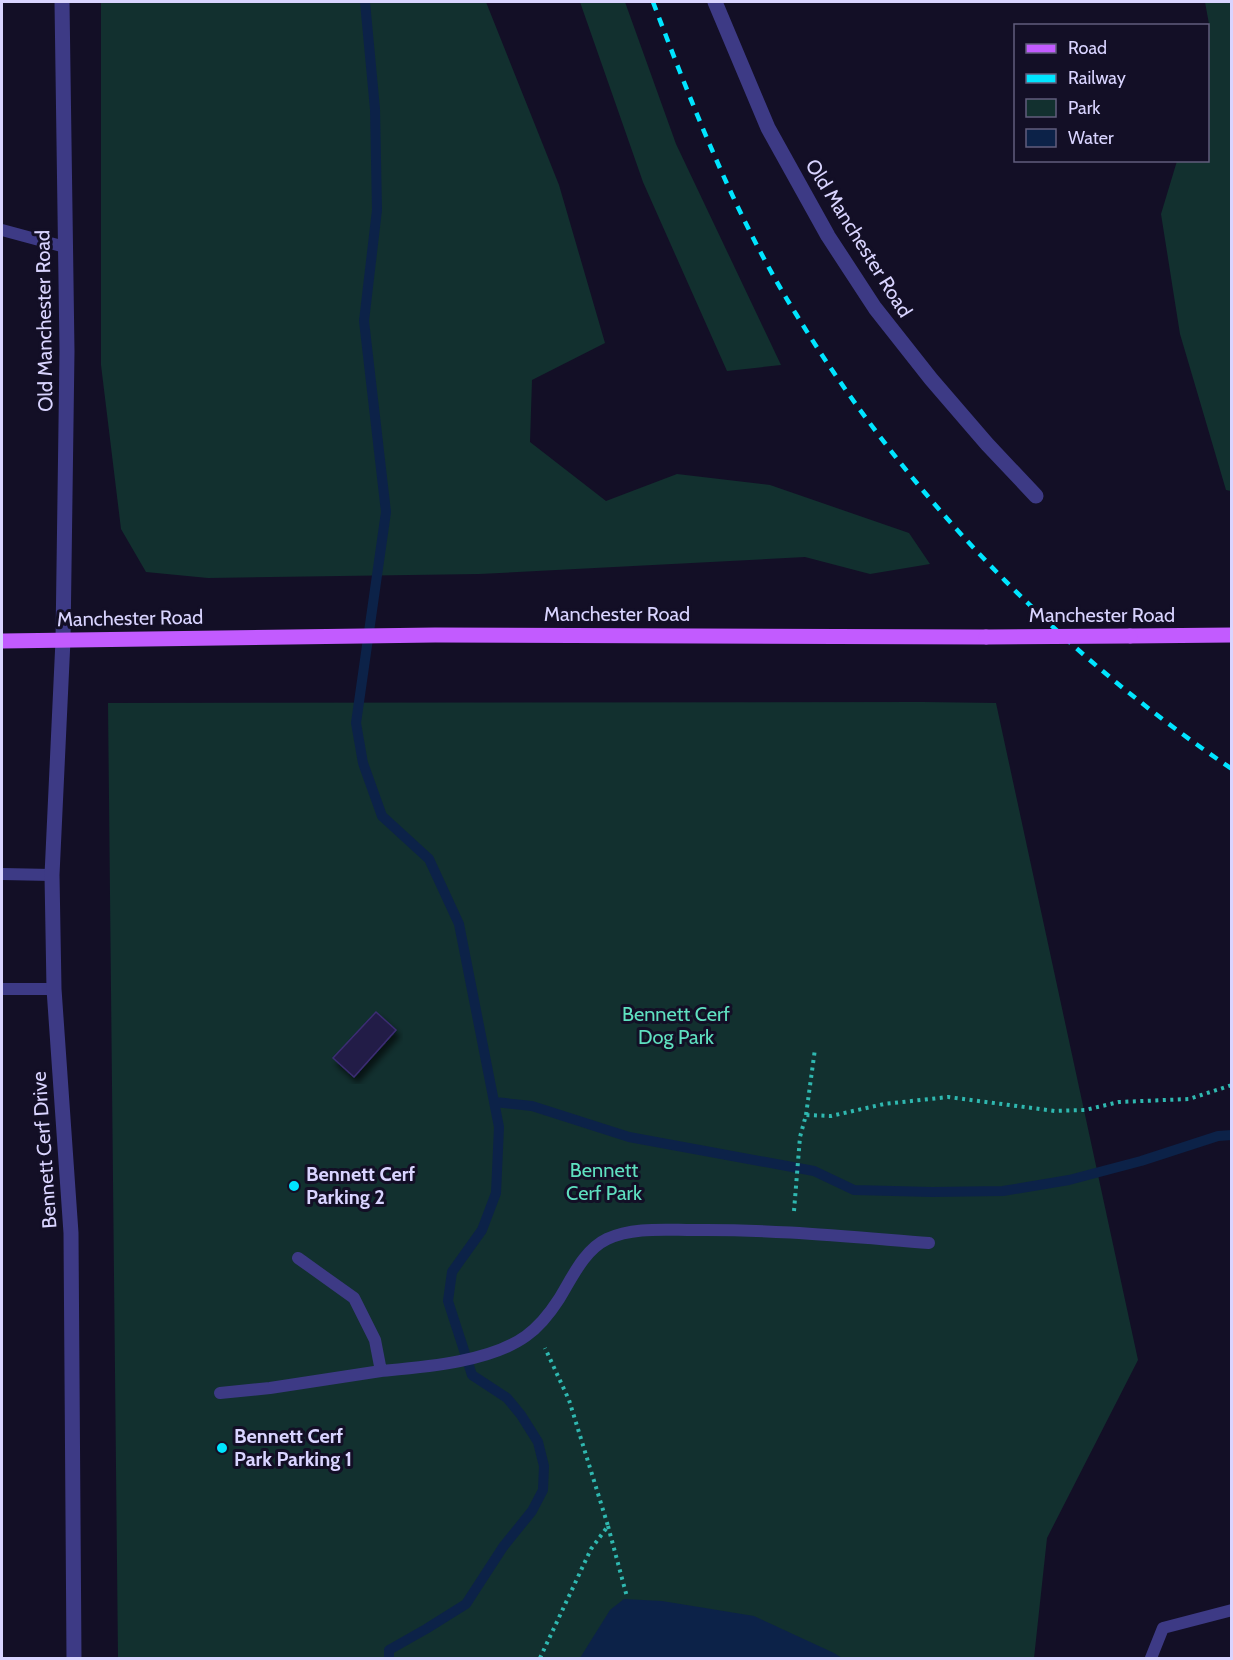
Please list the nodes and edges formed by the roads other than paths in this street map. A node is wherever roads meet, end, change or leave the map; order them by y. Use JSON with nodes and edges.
{"nodes":[{"id":1,"x":62,"y":2,"type":"edge"},
{"id":2,"x":715,"y":2,"type":"edge"},
{"id":3,"x":2,"y":230,"type":"edge"},
{"id":4,"x":65,"y":247,"type":"junction"},
{"id":5,"x":1036,"y":496,"type":"dead end"},
{"id":6,"x":1232,"y":635,"type":"edge"},
{"id":7,"x":63,"y":640,"type":"junction"},
{"id":8,"x":2,"y":641,"type":"edge"},
{"id":9,"x":2,"y":874,"type":"edge"},
{"id":10,"x":52,"y":875,"type":"junction"},
{"id":11,"x":2,"y":989,"type":"edge"},
{"id":12,"x":54,"y":989,"type":"junction"},
{"id":13,"x":929,"y":1243,"type":"dead end"},
{"id":14,"x":298,"y":1258,"type":"dead end"},
{"id":15,"x":381,"y":1371,"type":"junction"},
{"id":16,"x":220,"y":1393,"type":"dead end"},
{"id":17,"x":1232,"y":1610,"type":"edge"},
{"id":18,"x":74,"y":1659,"type":"edge"},
{"id":19,"x":1151,"y":1659,"type":"edge"}],
"edges":[{"from":1,"to":4,"type":"street","name":"Old Manchester Road"},
{"from":2,"to":5,"type":"street","name":"Old Manchester Road"},
{"from":3,"to":4,"type":"lane"},
{"from":4,"to":7,"type":"street","name":"Old Manchester Road"},
{"from":6,"to":7,"type":"main road","name":"Manchester Road","bridge":true},
{"from":7,"to":8,"type":"main road","name":"Manchester Road"},
{"from":7,"to":10,"type":"street","name":"Bennett Cerf Drive"},
{"from":9,"to":10,"type":"lane"},
{"from":10,"to":12,"type":"street","name":"Bennett Cerf Drive"},
{"from":11,"to":12,"type":"lane"},
{"from":12,"to":18,"type":"street","name":"Bennett Cerf Drive"},
{"from":13,"to":15,"type":"lane"},
{"from":14,"to":15,"type":"lane"},
{"from":15,"to":16,"type":"lane"},
{"from":17,"to":19,"type":"lane"}]}
